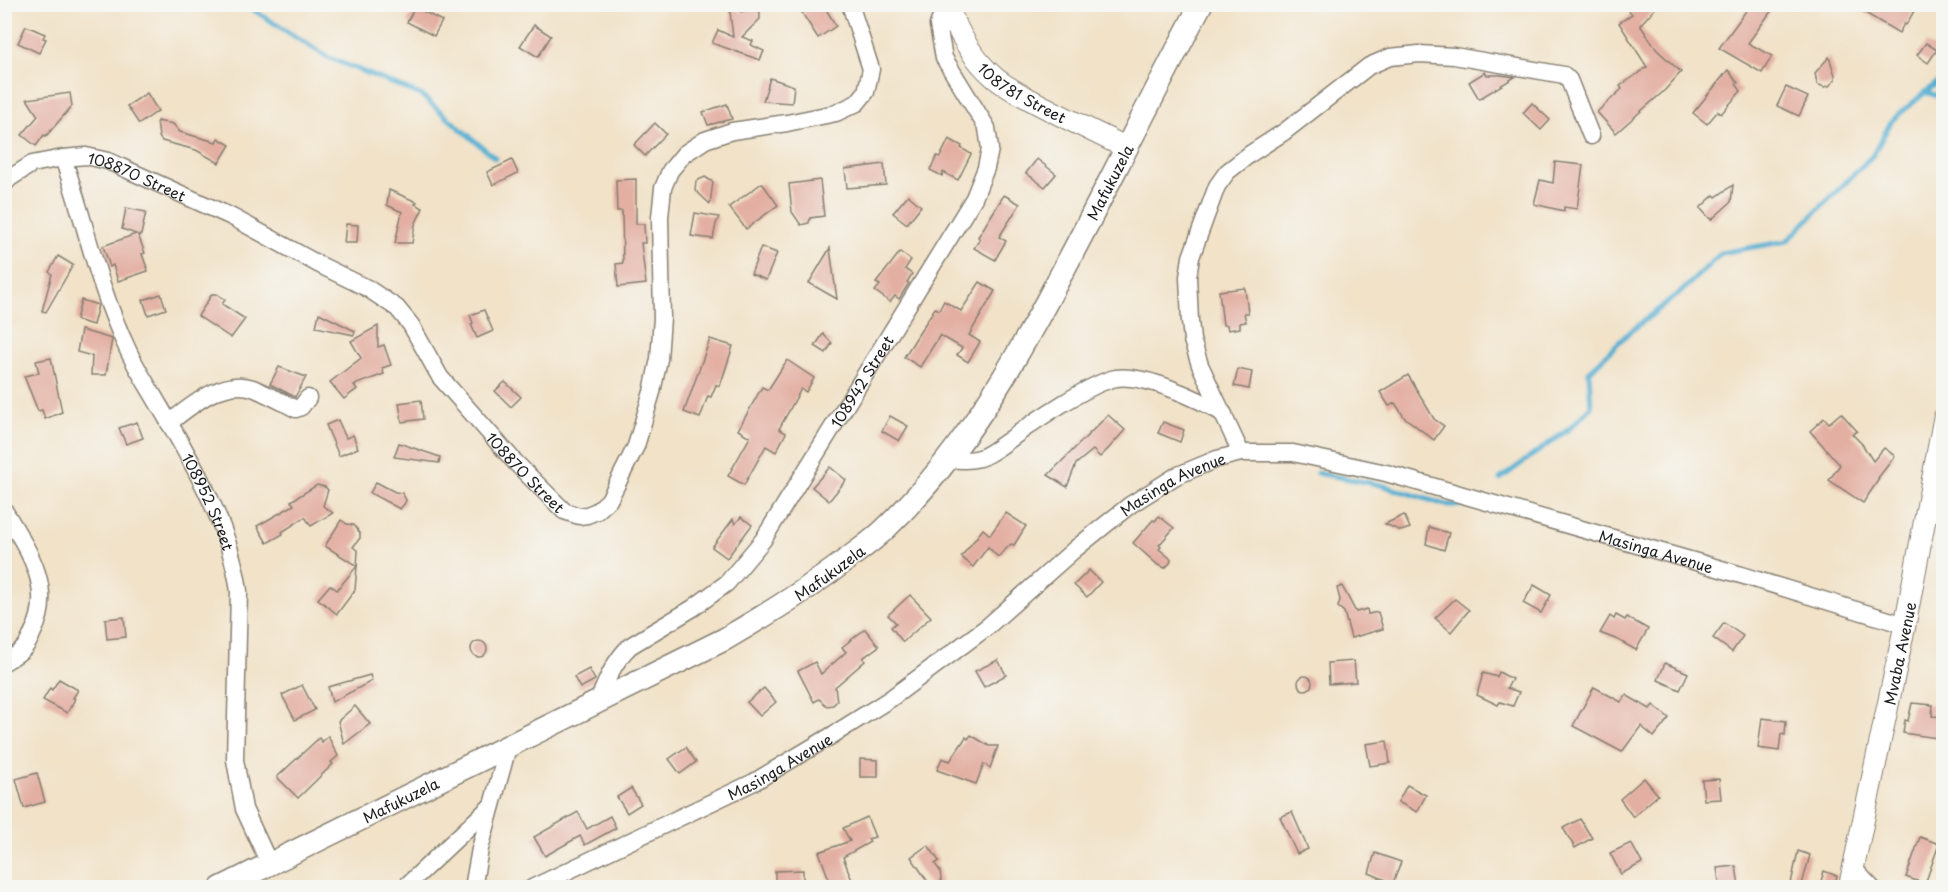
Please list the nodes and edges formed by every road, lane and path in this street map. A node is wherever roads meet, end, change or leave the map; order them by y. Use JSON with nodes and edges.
{"nodes":[{"id":1,"x":850,"y":4,"type":"edge"},
{"id":2,"x":946,"y":4,"type":"edge"},
{"id":3,"x":1201,"y":4,"type":"edge"},
{"id":4,"x":1591,"y":136,"type":"dead end"},
{"id":5,"x":1127,"y":148,"type":"junction"},
{"id":6,"x":63,"y":158,"type":"junction"},
{"id":7,"x":4,"y":184,"type":"edge"},
{"id":8,"x":308,"y":398,"type":"dead end"},
{"id":9,"x":1224,"y":414,"type":"junction"},
{"id":10,"x":1944,"y":418,"type":"edge"},
{"id":11,"x":169,"y":423,"type":"junction"},
{"id":12,"x":1241,"y":453,"type":"junction"},
{"id":13,"x":950,"y":459,"type":"junction"},
{"id":14,"x":4,"y":510,"type":"edge"},
{"id":15,"x":1905,"y":625,"type":"junction"},
{"id":16,"x":4,"y":662,"type":"edge"},
{"id":17,"x":597,"y":704,"type":"junction"},
{"id":18,"x":508,"y":747,"type":"junction"},
{"id":19,"x":492,"y":806,"type":"junction"},
{"id":20,"x":270,"y":865,"type":"junction"},
{"id":21,"x":1851,"y":878,"type":"edge"},
{"id":22,"x":221,"y":888,"type":"edge"},
{"id":23,"x":404,"y":888,"type":"edge"},
{"id":24,"x":473,"y":888,"type":"edge"},
{"id":25,"x":532,"y":888,"type":"edge"},
{"id":26,"x":1872,"y":888,"type":"edge"}],
"edges":[{"from":1,"to":6,"type":"street","name":"108870 Street"},
{"from":2,"to":5,"type":"street","name":"108781 Street"},
{"from":2,"to":17,"type":"street","name":"108942 Street"},
{"from":3,"to":5,"type":"main road","name":"Mafukuzela"},
{"from":4,"to":9,"type":"street"},
{"from":5,"to":13,"type":"main road","name":"Mafukuzela"},
{"from":6,"to":7,"type":"street","name":"108870 Street"},
{"from":6,"to":11,"type":"street","name":"108952 Street"},
{"from":8,"to":11,"type":"street"},
{"from":9,"to":12,"type":"street"},
{"from":9,"to":13,"type":"street"},
{"from":10,"to":15,"type":"street","name":"Mvaba Avenue"},
{"from":11,"to":20,"type":"street","name":"108952 Street"},
{"from":12,"to":15,"type":"street","name":"Masinga Avenue"},
{"from":12,"to":25,"type":"street","name":"Masinga Avenue"},
{"from":13,"to":17,"type":"main road","name":"Mafukuzela"},
{"from":14,"to":16,"type":"street"},
{"from":15,"to":21,"type":"street","name":"Mvaba Avenue"},
{"from":17,"to":18,"type":"main road","name":"Mafukuzela"},
{"from":18,"to":19,"type":"street"},
{"from":18,"to":20,"type":"main road","name":"Mafukuzela"},
{"from":19,"to":23,"type":"street"},
{"from":19,"to":24,"type":"street"},
{"from":20,"to":22,"type":"main road","name":"Mafukuzela"},
{"from":21,"to":26,"type":"street"}]}
